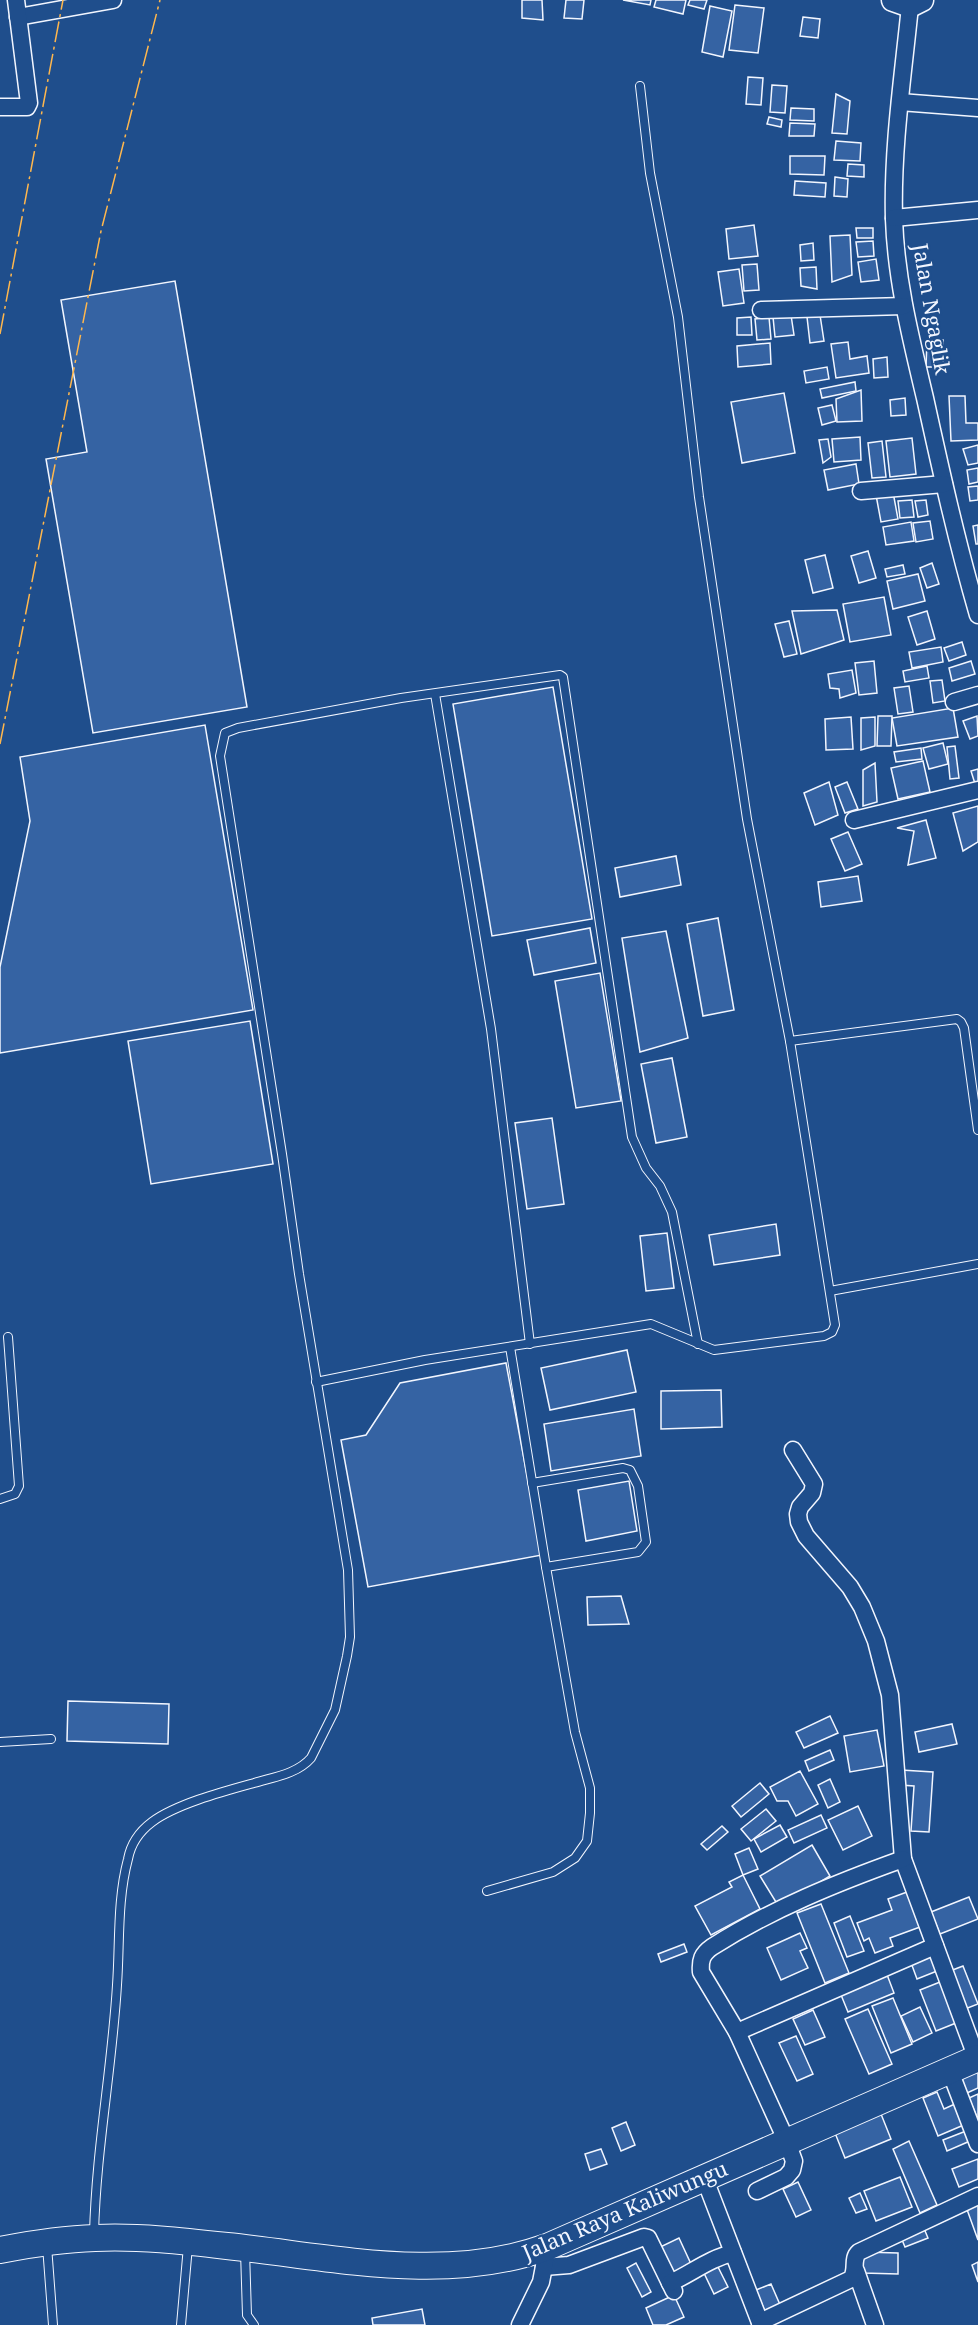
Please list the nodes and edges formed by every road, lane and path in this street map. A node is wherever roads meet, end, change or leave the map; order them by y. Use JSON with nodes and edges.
{"nodes":[{"id":1,"x":113,"y":0,"type":"edge"},
{"id":2,"x":908,"y":2,"type":"edge"},
{"id":3,"x":17,"y":8,"type":"edge"},
{"id":4,"x":640,"y":87,"type":"dead end"},
{"id":5,"x":900,"y":102,"type":"junction"},
{"id":6,"x":0,"y":107,"type":"edge"},
{"id":7,"x":978,"y":108,"type":"edge"},
{"id":8,"x":978,"y":210,"type":"edge"},
{"id":9,"x":894,"y":218,"type":"junction"},
{"id":10,"x":904,"y":306,"type":"junction"},
{"id":11,"x":761,"y":310,"type":"dead end"},
{"id":12,"x":944,"y":484,"type":"junction"},
{"id":13,"x":861,"y":491,"type":"dead end"},
{"id":14,"x":978,"y":615,"type":"edge"},
{"id":15,"x":435,"y":694,"type":"junction"},
{"id":16,"x":978,"y":695,"type":"edge"},
{"id":17,"x":954,"y":702,"type":"dead end"},
{"id":18,"x":978,"y":790,"type":"edge"},
{"id":19,"x":854,"y":820,"type":"dead end"},
{"id":20,"x":790,"y":1041,"type":"junction"},
{"id":21,"x":978,"y":1130,"type":"edge"},
{"id":22,"x":978,"y":1264,"type":"edge"},
{"id":23,"x":830,"y":1291,"type":"junction"},
{"id":24,"x":8,"y":1337,"type":"dead end"},
{"id":25,"x":530,"y":1344,"type":"junction"},
{"id":26,"x":698,"y":1344,"type":"junction"},
{"id":27,"x":510,"y":1347,"type":"junction"},
{"id":28,"x":316,"y":1383,"type":"junction"},
{"id":29,"x":793,"y":1450,"type":"dead end"},
{"id":30,"x":532,"y":1483,"type":"junction"},
{"id":31,"x":0,"y":1499,"type":"edge"},
{"id":32,"x":546,"y":1567,"type":"junction"},
{"id":33,"x":51,"y":1739,"type":"dead end"},
{"id":34,"x":0,"y":1742,"type":"edge"},
{"id":35,"x":903,"y":1859,"type":"junction"},
{"id":36,"x":487,"y":1891,"type":"dead end"},
{"id":37,"x":935,"y":1946,"type":"junction"},
{"id":38,"x":737,"y":2032,"type":"junction"},
{"id":39,"x":977,"y":2058,"type":"edge"},
{"id":40,"x":950,"y":2071,"type":"junction"},
{"id":41,"x":787,"y":2142,"type":"junction"},
{"id":42,"x":978,"y":2144,"type":"edge"},
{"id":43,"x":704,"y":2177,"type":"junction"},
{"id":44,"x":758,"y":2191,"type":"dead end"},
{"id":45,"x":978,"y":2196,"type":"edge"},
{"id":46,"x":94,"y":2238,"type":"junction"},
{"id":47,"x":188,"y":2242,"type":"junction"},
{"id":48,"x":46,"y":2243,"type":"junction"},
{"id":49,"x":244,"y":2248,"type":"junction"},
{"id":50,"x":0,"y":2250,"type":"edge"},
{"id":51,"x":733,"y":2253,"type":"junction"},
{"id":52,"x":545,"y":2257,"type":"junction"},
{"id":53,"x":856,"y":2271,"type":"junction"},
{"id":54,"x":760,"y":2324,"type":"edge"},
{"id":55,"x":53,"y":2325,"type":"edge"},
{"id":56,"x":181,"y":2325,"type":"edge"},
{"id":57,"x":254,"y":2325,"type":"edge"},
{"id":58,"x":520,"y":2325,"type":"edge"},
{"id":59,"x":875,"y":2325,"type":"edge"}],
"edges":[{"from":1,"to":3,"type":"street"},
{"from":2,"to":5,"type":"street","name":"Jalan Ngaglik"},
{"from":3,"to":6,"type":"street"},
{"from":4,"to":20,"type":"lane"},
{"from":5,"to":7,"type":"street"},
{"from":5,"to":9,"type":"street","name":"Jalan Ngaglik"},
{"from":8,"to":9,"type":"street"},
{"from":9,"to":10,"type":"street","name":"Jalan Ngaglik"},
{"from":10,"to":11,"type":"street"},
{"from":10,"to":12,"type":"street","name":"Jalan Ngaglik"},
{"from":12,"to":13,"type":"street"},
{"from":12,"to":14,"type":"street","name":"Jalan Ngaglik"},
{"from":15,"to":25,"type":"lane"},
{"from":15,"to":26,"type":"lane"},
{"from":15,"to":28,"type":"lane"},
{"from":16,"to":17,"type":"street"},
{"from":18,"to":19,"type":"street"},
{"from":20,"to":21,"type":"lane"},
{"from":20,"to":23,"type":"lane"},
{"from":22,"to":23,"type":"lane"},
{"from":23,"to":26,"type":"lane"},
{"from":24,"to":31,"type":"lane"},
{"from":25,"to":26,"type":"lane"},
{"from":25,"to":27,"type":"lane"},
{"from":27,"to":28,"type":"lane"},
{"from":27,"to":30,"type":"lane"},
{"from":28,"to":46,"type":"lane"},
{"from":29,"to":35,"type":"street"},
{"from":30,"to":32,"type":"lane"},
{"from":30,"to":32,"type":"lane"},
{"from":32,"to":36,"type":"lane"},
{"from":33,"to":34,"type":"lane"},
{"from":35,"to":37,"type":"street"},
{"from":35,"to":38,"type":"street"},
{"from":37,"to":38,"type":"street"},
{"from":37,"to":39,"type":"street"},
{"from":38,"to":41,"type":"street"},
{"from":39,"to":40,"type":"main road","name":"Jalan Raya Kaliwungu"},
{"from":40,"to":41,"type":"main road","name":"Jalan Raya Kaliwungu"},
{"from":40,"to":42,"type":"street"},
{"from":41,"to":43,"type":"main road","name":"Jalan Raya Kaliwungu"},
{"from":41,"to":44,"type":"street"},
{"from":43,"to":51,"type":"street"},
{"from":43,"to":52,"type":"main road","name":"Jalan Raya Kaliwungu"},
{"from":45,"to":53,"type":"street"},
{"from":46,"to":47,"type":"main road","name":"Jalan Raya Kaliwungu"},
{"from":46,"to":48,"type":"main road","name":"Jalan Raya Kaliwungu"},
{"from":47,"to":49,"type":"main road","name":"Jalan Raya Kaliwungu"},
{"from":47,"to":56,"type":"lane"},
{"from":48,"to":50,"type":"main road","name":"Jalan Raya Kaliwungu"},
{"from":48,"to":55,"type":"lane"},
{"from":49,"to":52,"type":"main road","name":"Jalan Raya Kaliwungu"},
{"from":49,"to":57,"type":"lane"},
{"from":51,"to":52,"type":"street"},
{"from":51,"to":54,"type":"street"},
{"from":52,"to":58,"type":"street"},
{"from":53,"to":54,"type":"street"},
{"from":53,"to":59,"type":"street"}]}
